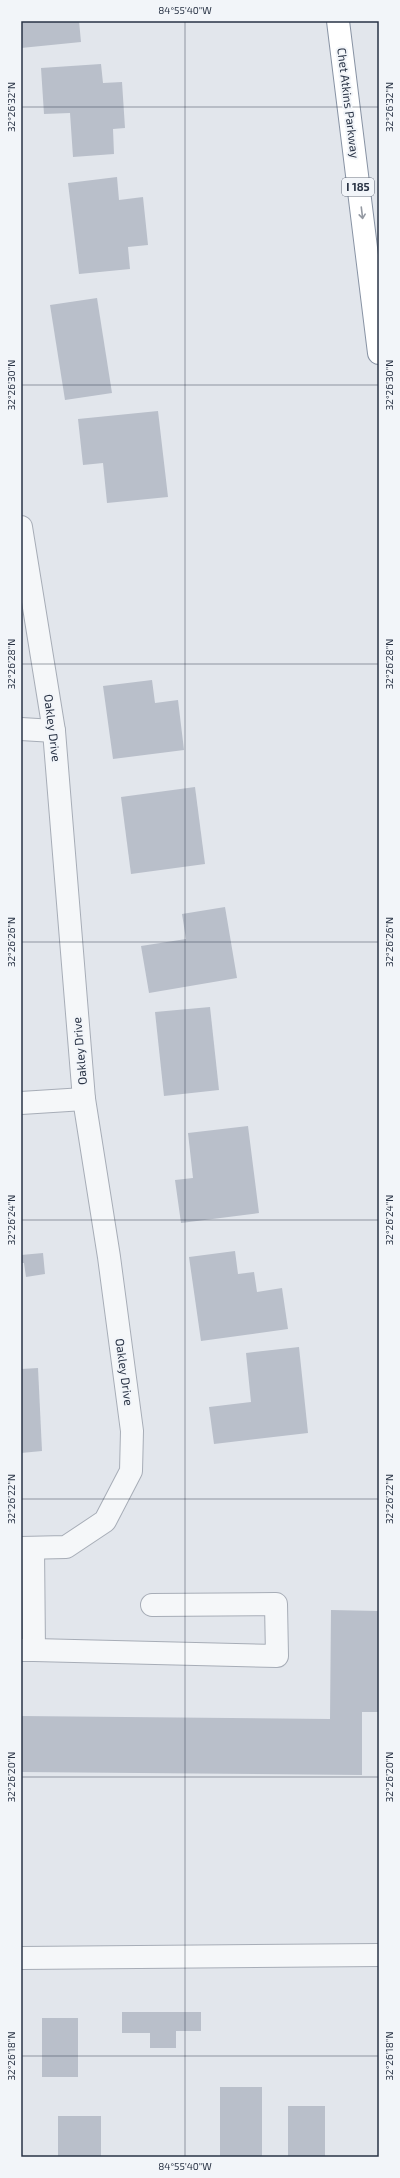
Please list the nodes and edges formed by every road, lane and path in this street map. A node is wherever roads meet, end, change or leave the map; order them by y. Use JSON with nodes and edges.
{"nodes":[{"id":1,"x":338,"y":21,"type":"edge"},
{"id":2,"x":379,"y":353,"type":"edge"},
{"id":3,"x":21,"y":527,"type":"edge"},
{"id":4,"x":21,"y":728,"type":"edge"},
{"id":5,"x":54,"y":731,"type":"junction"},
{"id":6,"x":84,"y":1099,"type":"junction"},
{"id":7,"x":21,"y":1103,"type":"edge"},
{"id":8,"x":27,"y":1548,"type":"edge"},
{"id":9,"x":152,"y":1605,"type":"dead end"},
{"id":10,"x":28,"y":1650,"type":"edge"},
{"id":11,"x":379,"y":1955,"type":"edge"},
{"id":12,"x":21,"y":1958,"type":"edge"}],
"edges":[{"from":1,"to":2,"type":"highway","name":"Chet Atkins Parkway","number":"I 185","one_way":true},
{"from":3,"to":5,"type":"street","name":"Oakley Drive"},
{"from":4,"to":5,"type":"street"},
{"from":5,"to":6,"type":"street","name":"Oakley Drive"},
{"from":6,"to":7,"type":"street"},
{"from":6,"to":8,"type":"street","name":"Oakley Drive"},
{"from":8,"to":10,"type":"street"},
{"from":9,"to":10,"type":"street"},
{"from":11,"to":12,"type":"street"}]}
